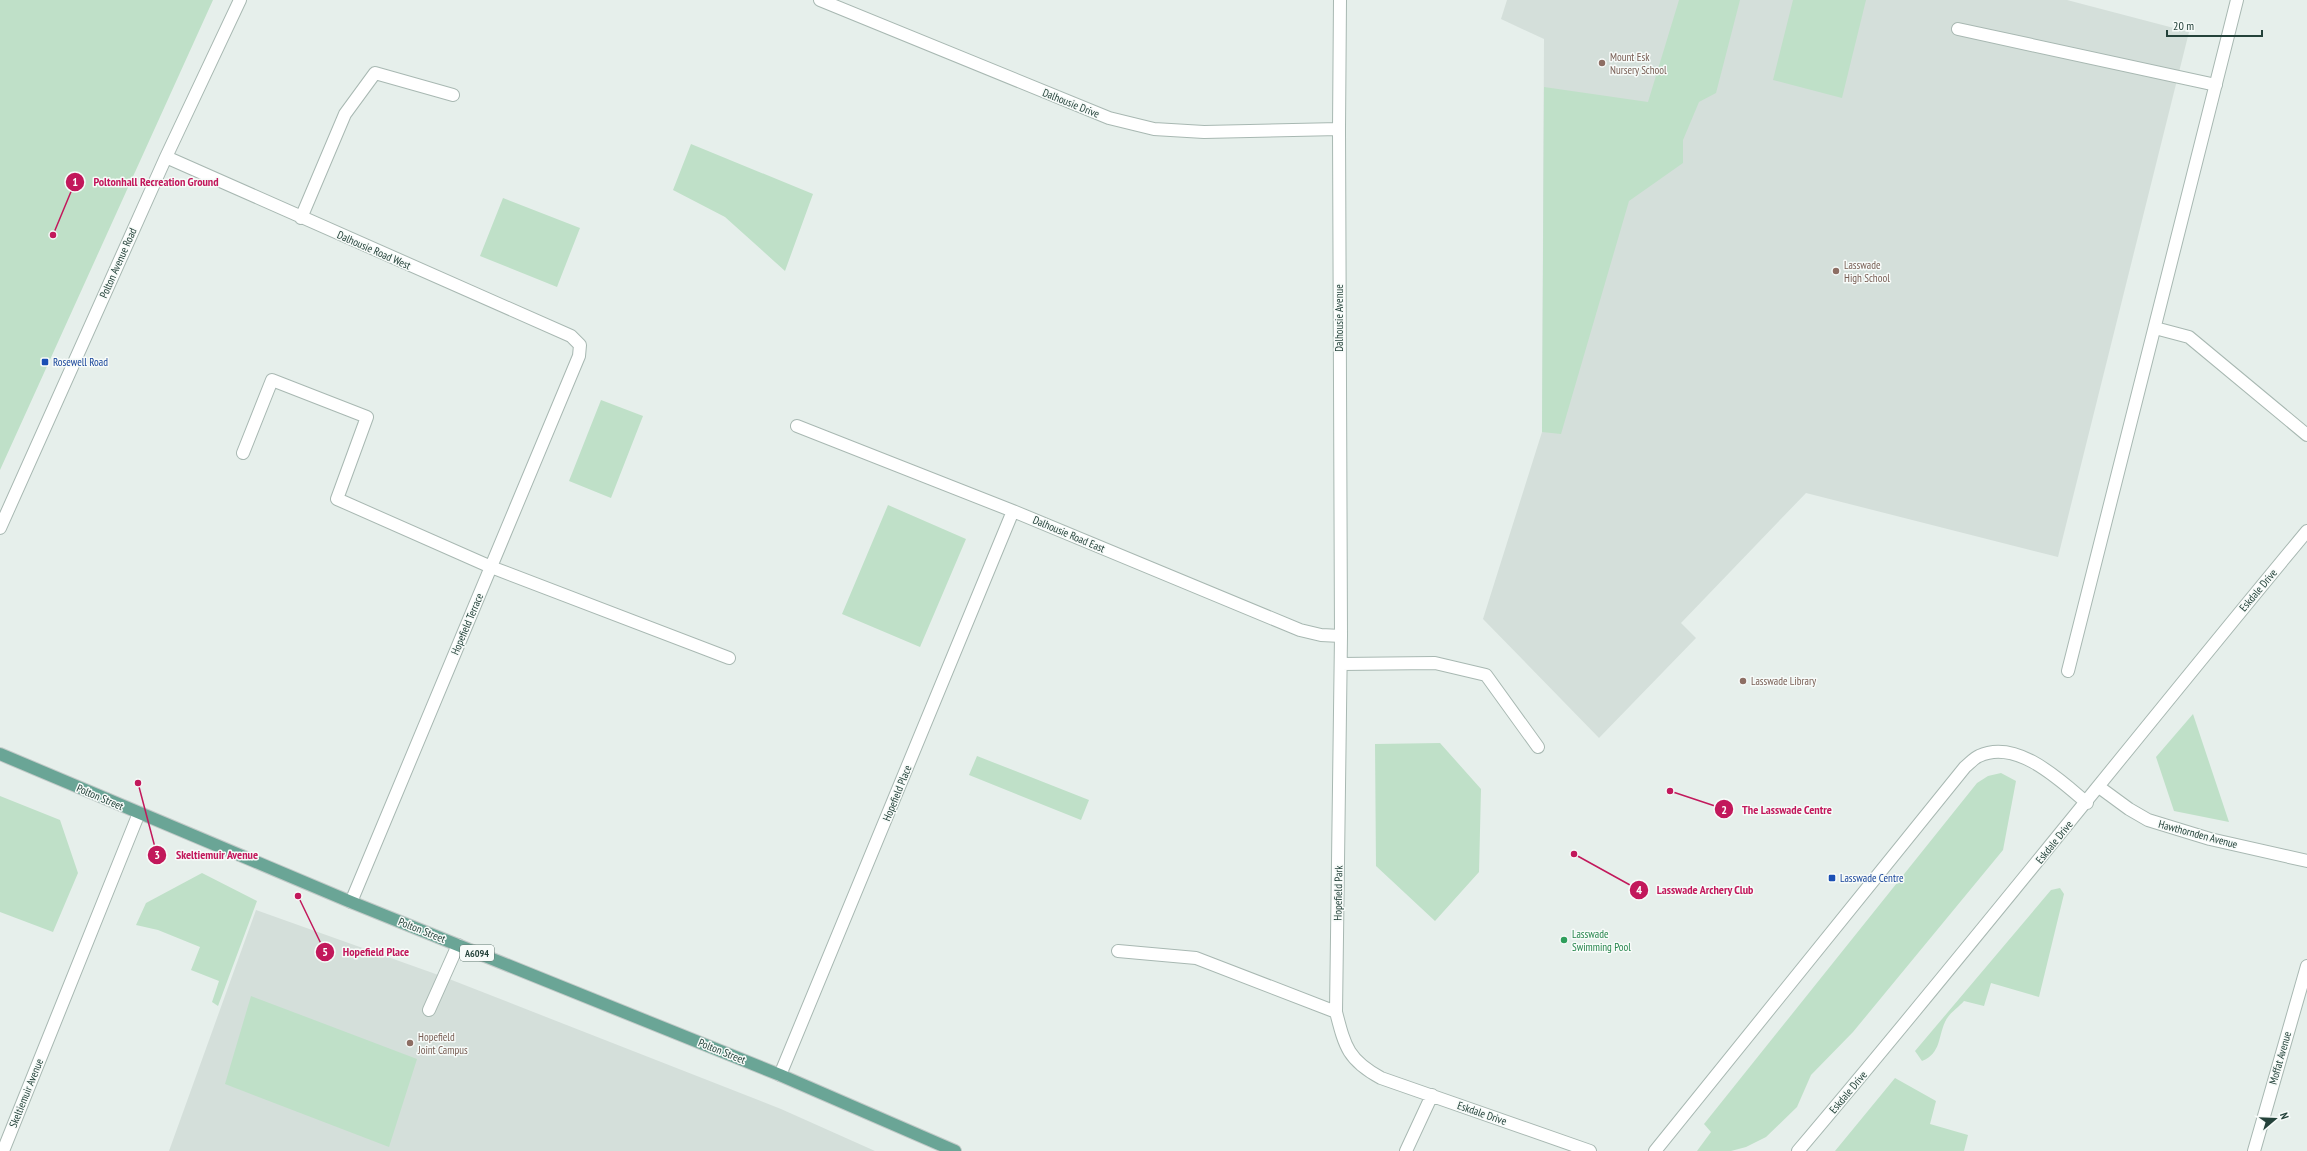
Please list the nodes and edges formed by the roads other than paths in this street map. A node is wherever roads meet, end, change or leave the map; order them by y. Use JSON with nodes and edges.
{"nodes":[{"id":1,"x":240,"y":0,"type":"edge"},
{"id":2,"x":820,"y":0,"type":"edge"},
{"id":3,"x":1340,"y":0,"type":"edge"},
{"id":4,"x":2237,"y":0,"type":"edge"},
{"id":5,"x":1958,"y":29,"type":"dead end"},
{"id":6,"x":2216,"y":85,"type":"junction"},
{"id":7,"x":453,"y":95,"type":"dead end"},
{"id":8,"x":1339,"y":129,"type":"junction"},
{"id":9,"x":166,"y":157,"type":"junction"},
{"id":10,"x":301,"y":218,"type":"junction"},
{"id":11,"x":2155,"y":328,"type":"junction"},
{"id":12,"x":580,"y":345,"type":"joint"},
{"id":13,"x":797,"y":426,"type":"dead end"},
{"id":14,"x":2307,"y":435,"type":"edge"},
{"id":15,"x":243,"y":453,"type":"dead end"},
{"id":16,"x":1013,"y":511,"type":"junction"},
{"id":17,"x":0,"y":528,"type":"edge"},
{"id":18,"x":2307,"y":531,"type":"edge"},
{"id":19,"x":490,"y":567,"type":"junction"},
{"id":20,"x":1341,"y":636,"type":"junction"},
{"id":21,"x":729,"y":658,"type":"dead end"},
{"id":22,"x":1341,"y":664,"type":"junction"},
{"id":23,"x":2068,"y":672,"type":"dead end"},
{"id":24,"x":1538,"y":747,"type":"dead end"},
{"id":25,"x":0,"y":754,"type":"edge"},
{"id":26,"x":2099,"y":787,"type":"junction"},
{"id":27,"x":2087,"y":803,"type":"junction"},
{"id":28,"x":139,"y":813,"type":"junction"},
{"id":29,"x":2307,"y":861,"type":"edge"},
{"id":30,"x":351,"y":902,"type":"junction"},
{"id":31,"x":458,"y":945,"type":"junction"},
{"id":32,"x":1118,"y":951,"type":"dead end"},
{"id":33,"x":2307,"y":966,"type":"edge"},
{"id":34,"x":429,"y":1010,"type":"dead end"},
{"id":35,"x":1336,"y":1012,"type":"junction"},
{"id":36,"x":780,"y":1075,"type":"junction"},
{"id":37,"x":1432,"y":1095,"type":"junction"},
{"id":38,"x":3,"y":1151,"type":"edge"},
{"id":39,"x":955,"y":1151,"type":"edge"},
{"id":40,"x":1406,"y":1151,"type":"edge"},
{"id":41,"x":1590,"y":1151,"type":"edge"},
{"id":42,"x":1655,"y":1151,"type":"edge"},
{"id":43,"x":1798,"y":1151,"type":"edge"},
{"id":44,"x":2254,"y":1151,"type":"edge"}],
"edges":[{"from":1,"to":9,"type":"street","name":"Polton Avenue Road"},
{"from":2,"to":8,"type":"street","name":"Dalhousie Drive"},
{"from":3,"to":8,"type":"street","name":"Dalhousie Avenue"},
{"from":4,"to":6,"type":"street"},
{"from":5,"to":6,"type":"street"},
{"from":6,"to":11,"type":"street"},
{"from":7,"to":10,"type":"street"},
{"from":8,"to":20,"type":"street","name":"Dalhousie Avenue"},
{"from":9,"to":10,"type":"street","name":"Dalhousie Road West"},
{"from":9,"to":17,"type":"street","name":"Polton Avenue Road"},
{"from":10,"to":12,"type":"street","name":"Dalhousie Road West"},
{"from":11,"to":14,"type":"street"},
{"from":11,"to":23,"type":"street"},
{"from":12,"to":19,"type":"street","name":"Hopefield Terrace"},
{"from":13,"to":16,"type":"street","name":"Dalhousie Road East"},
{"from":15,"to":19,"type":"street"},
{"from":16,"to":20,"type":"street","name":"Dalhousie Road East"},
{"from":16,"to":36,"type":"street","name":"Hopefield Place"},
{"from":18,"to":26,"type":"street","name":"Eskdale Drive"},
{"from":19,"to":21,"type":"street"},
{"from":19,"to":30,"type":"street","name":"Hopefield Terrace"},
{"from":20,"to":22,"type":"street","name":"Hopefield Park"},
{"from":22,"to":24,"type":"street"},
{"from":22,"to":35,"type":"street","name":"Hopefield Park"},
{"from":25,"to":28,"type":"main road","name":"Polton Street","number":"A6094"},
{"from":26,"to":27,"type":"street","name":"Eskdale Drive"},
{"from":26,"to":29,"type":"street","name":"Hawthornden Avenue"},
{"from":27,"to":42,"type":"street"},
{"from":27,"to":43,"type":"street","name":"Eskdale Drive"},
{"from":28,"to":30,"type":"main road","name":"Polton Street","number":"A6094"},
{"from":28,"to":38,"type":"street","name":"Skeltiemuir Avenue"},
{"from":30,"to":31,"type":"main road","name":"Polton Street","number":"A6094"},
{"from":31,"to":34,"type":"street"},
{"from":31,"to":36,"type":"main road","name":"Polton Street","number":"A6094"},
{"from":32,"to":35,"type":"street"},
{"from":33,"to":44,"type":"street","name":"Moffat Avenue"},
{"from":35,"to":37,"type":"street","name":"Hopefield Park"},
{"from":36,"to":39,"type":"main road","name":"Polton Street","number":"A6094"},
{"from":37,"to":40,"type":"street"},
{"from":37,"to":41,"type":"street","name":"Eskdale Drive"}]}
